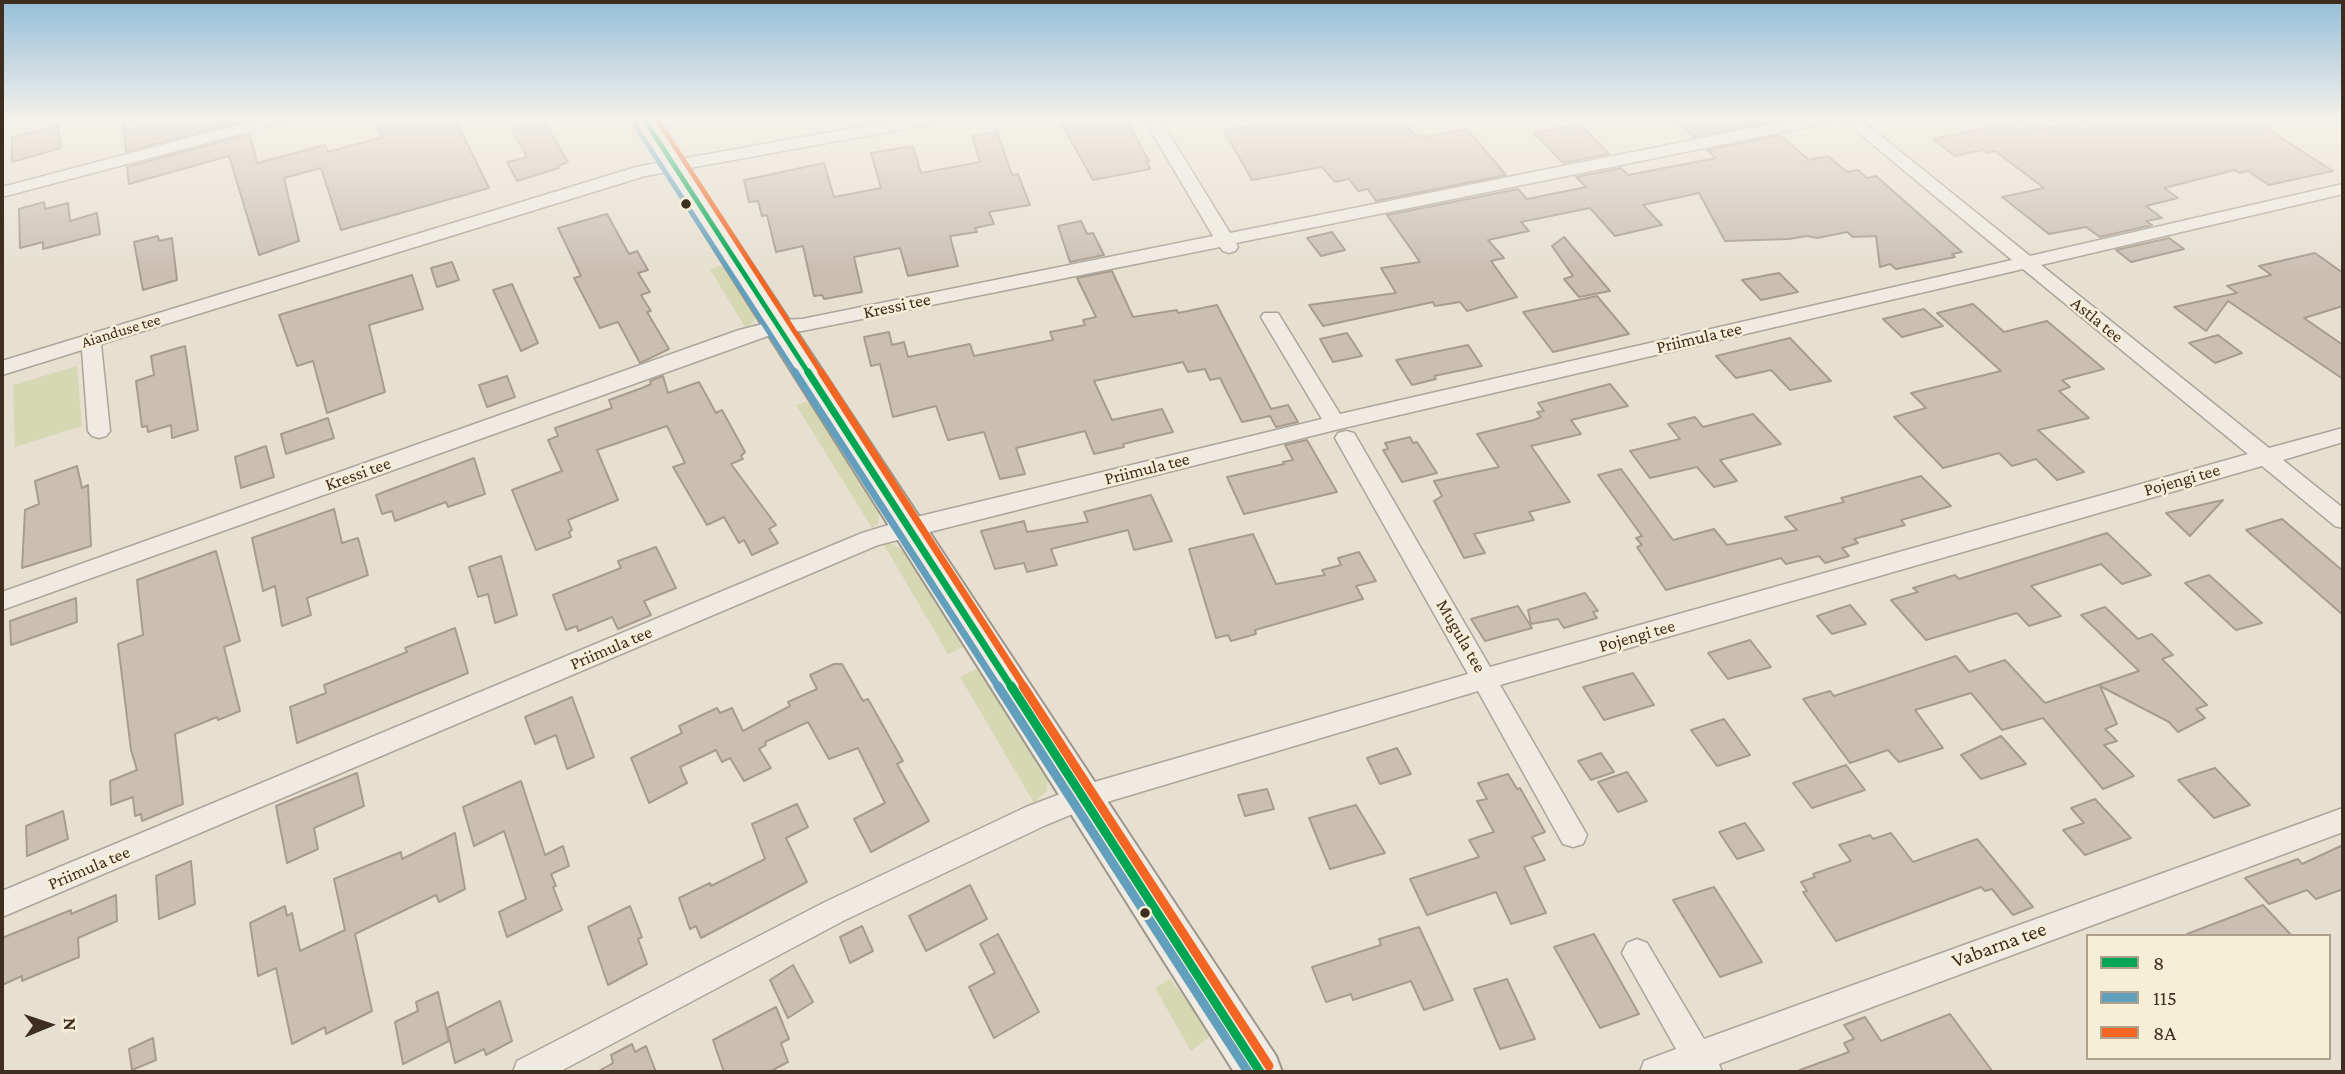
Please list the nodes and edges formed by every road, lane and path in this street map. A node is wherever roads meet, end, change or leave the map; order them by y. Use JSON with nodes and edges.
{"nodes":[{"id":1,"x":89,"y":169,"type":"edge"},
{"id":2,"x":656,"y":169,"type":"edge"},
{"id":3,"x":675,"y":169,"type":"edge"},
{"id":4,"x":1182,"y":169,"type":"edge"},
{"id":5,"x":1582,"y":169,"type":"edge"},
{"id":6,"x":1911,"y":169,"type":"edge"},
{"id":7,"x":2343,"y":189,"type":"edge"},
{"id":8,"x":2,"y":192,"type":"edge"},
{"id":9,"x":1226,"y":243,"type":"junction"},
{"id":10,"x":2024,"y":261,"type":"junction"},
{"id":11,"x":1270,"y":317,"type":"dead end"},
{"id":12,"x":779,"y":326,"type":"junction"},
{"id":13,"x":91,"y":341,"type":"junction"},
{"id":14,"x":2,"y":368,"type":"edge"},
{"id":15,"x":1341,"y":430,"type":"junction"},
{"id":16,"x":100,"y":431,"type":"dead end"},
{"id":17,"x":2343,"y":435,"type":"edge"},
{"id":18,"x":2265,"y":457,"type":"junction"},
{"id":19,"x":2343,"y":520,"type":"edge"},
{"id":20,"x":908,"y":527,"type":"junction"},
{"id":21,"x":2,"y":601,"type":"edge"},
{"id":22,"x":1485,"y":679,"type":"junction"},
{"id":23,"x":1084,"y":797,"type":"junction"},
{"id":24,"x":2343,"y":820,"type":"edge"},
{"id":25,"x":1573,"y":835,"type":"dead end"},
{"id":26,"x":2,"y":904,"type":"edge"},
{"id":27,"x":1637,"y":953,"type":"dead end"},
{"id":28,"x":1702,"y":1064,"type":"edge"},
{"id":29,"x":528,"y":1072,"type":"edge"},
{"id":30,"x":1260,"y":1072,"type":"edge"},
{"id":31,"x":1655,"y":1072,"type":"edge"}],
"edges":[{"from":1,"to":8,"type":"street"},
{"from":2,"to":13,"type":"street","name":"Aianduse tee"},
{"from":3,"to":12,"type":"main road"},
{"from":4,"to":9,"type":"street"},
{"from":5,"to":9,"type":"street","name":"Kressi tee"},
{"from":6,"to":10,"type":"street","name":"Astla tee"},
{"from":7,"to":10,"type":"street","name":"Priimula tee"},
{"from":9,"to":12,"type":"street","name":"Kressi tee"},
{"from":10,"to":15,"type":"street","name":"Priimula tee"},
{"from":10,"to":18,"type":"street","name":"Astla tee"},
{"from":11,"to":15,"type":"street","name":"Mugula tee"},
{"from":12,"to":20,"type":"main road"},
{"from":12,"to":21,"type":"street","name":"Kressi tee"},
{"from":13,"to":14,"type":"street","name":"Aianduse tee"},
{"from":13,"to":16,"type":"street"},
{"from":15,"to":20,"type":"street","name":"Priimula tee"},
{"from":15,"to":22,"type":"street","name":"Mugula tee"},
{"from":17,"to":18,"type":"street","name":"Pojengi tee"},
{"from":18,"to":19,"type":"street","name":"Astla tee"},
{"from":18,"to":22,"type":"street","name":"Pojengi tee"},
{"from":20,"to":23,"type":"main road"},
{"from":20,"to":26,"type":"street","name":"Priimula tee"},
{"from":22,"to":23,"type":"street","name":"Pojengi tee"},
{"from":22,"to":25,"type":"street","name":"Mugula tee"},
{"from":23,"to":29,"type":"street","name":"Pojengi tee"},
{"from":23,"to":30,"type":"main road"},
{"from":24,"to":28,"type":"street","name":"Vabarna tee"},
{"from":27,"to":28,"type":"street"},
{"from":28,"to":31,"type":"street","name":"Vabarna tee"}]}
